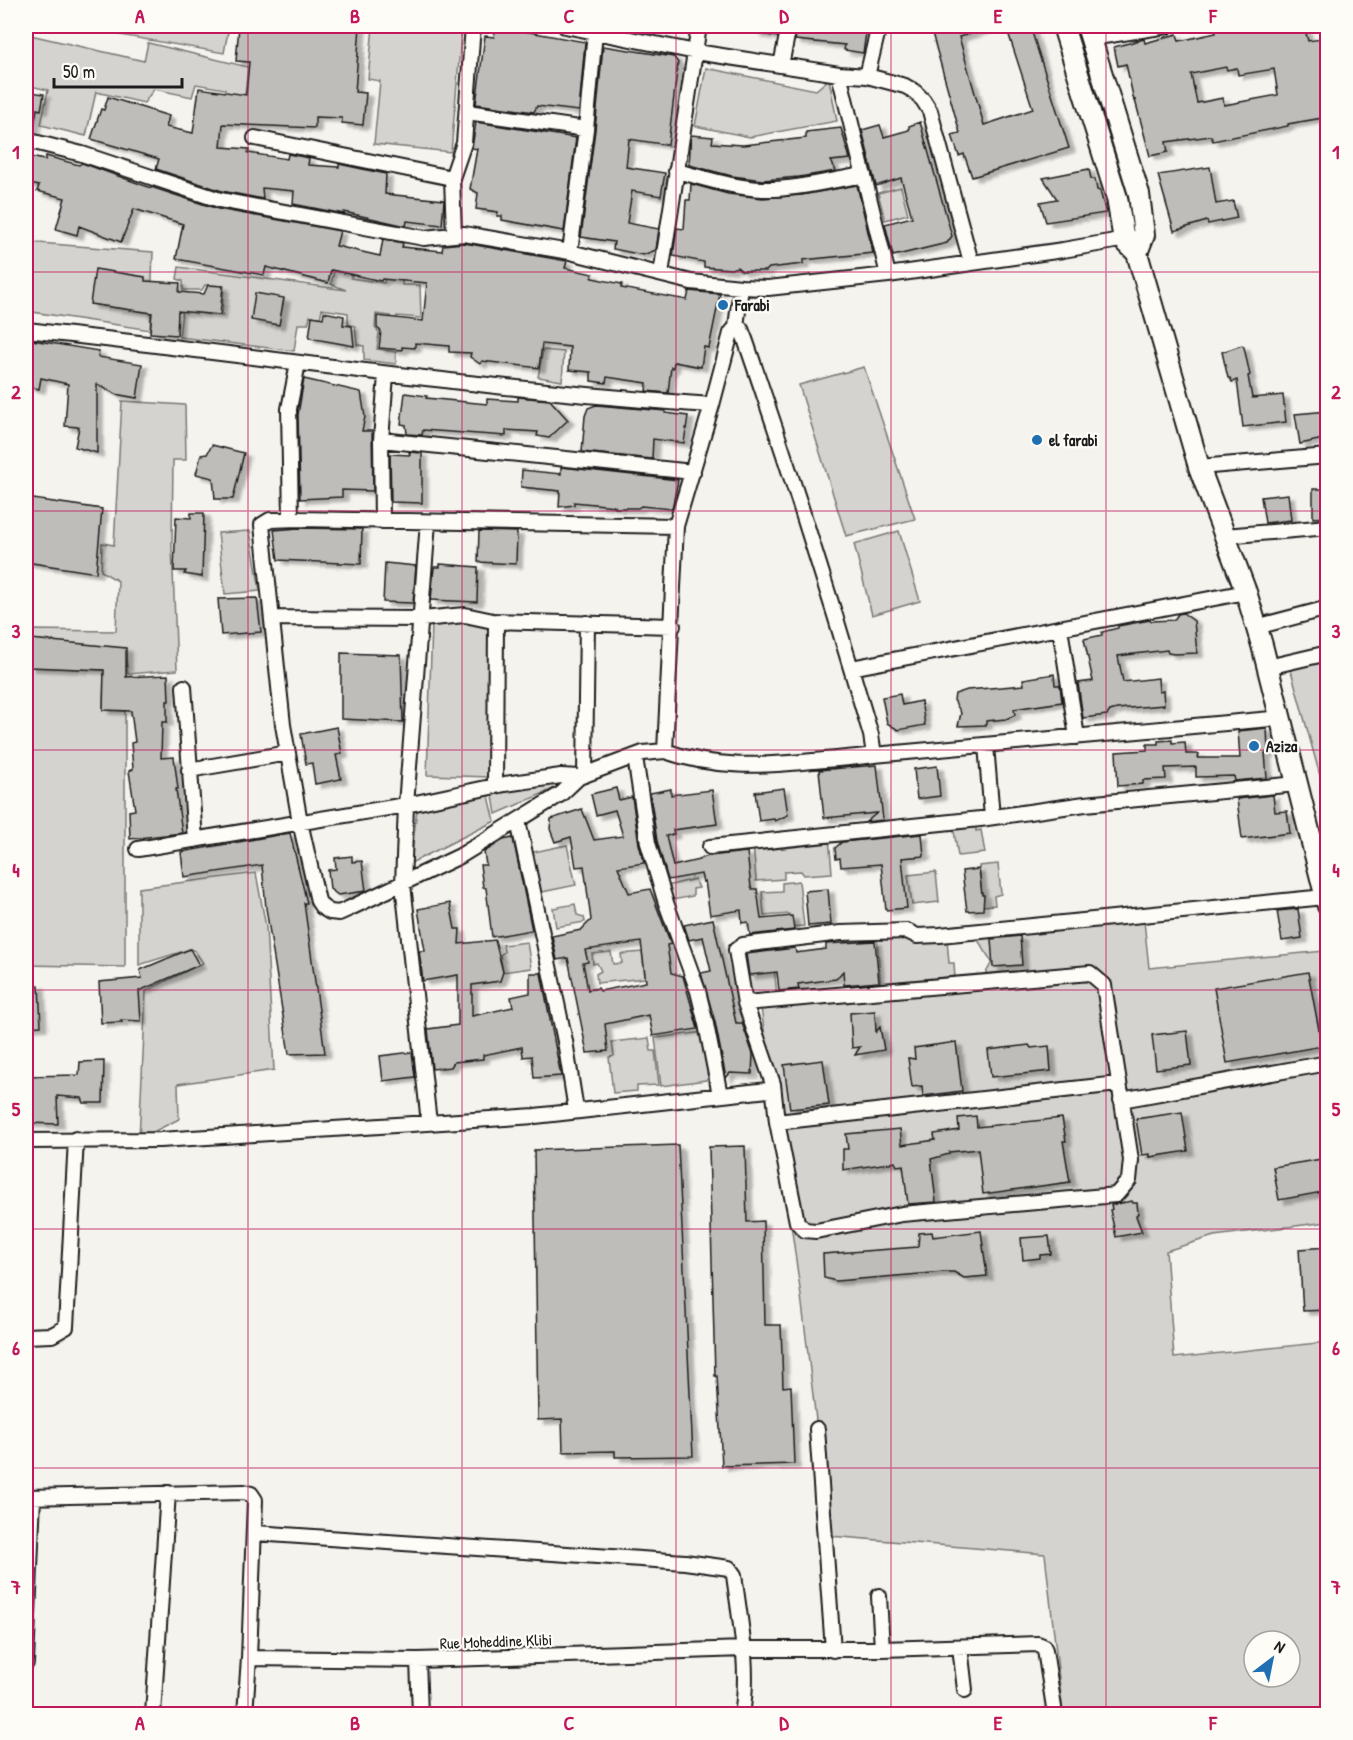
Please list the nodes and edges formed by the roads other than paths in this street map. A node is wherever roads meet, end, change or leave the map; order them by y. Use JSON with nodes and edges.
{"nodes":[{"id":1,"x":473,"y":26,"type":"edge"},
{"id":2,"x":565,"y":26,"type":"edge"},
{"id":3,"x":699,"y":26,"type":"edge"},
{"id":4,"x":789,"y":26,"type":"edge"},
{"id":5,"x":879,"y":26,"type":"edge"},
{"id":6,"x":1063,"y":26,"type":"edge"},
{"id":7,"x":1167,"y":26,"type":"edge"},
{"id":8,"x":603,"y":31,"type":"edge"},
{"id":9,"x":1089,"y":32,"type":"edge"},
{"id":10,"x":696,"y":52,"type":"junction"},
{"id":11,"x":781,"y":65,"type":"junction"},
{"id":12,"x":839,"y":74,"type":"junction"},
{"id":13,"x":867,"y":76,"type":"junction"},
{"id":14,"x":467,"y":112,"type":"junction"},
{"id":15,"x":586,"y":129,"type":"junction"},
{"id":16,"x":255,"y":138,"type":"dead end"},
{"id":17,"x":26,"y":140,"type":"edge"},
{"id":18,"x":676,"y":171,"type":"junction"},
{"id":19,"x":864,"y":175,"type":"junction"},
{"id":20,"x":452,"y":178,"type":"junction"},
{"id":21,"x":454,"y":234,"type":"junction"},
{"id":22,"x":1135,"y":243,"type":"junction"},
{"id":23,"x":570,"y":252,"type":"junction"},
{"id":24,"x":971,"y":262,"type":"junction"},
{"id":25,"x":661,"y":274,"type":"junction"},
{"id":26,"x":888,"y":275,"type":"junction"},
{"id":27,"x":741,"y":287,"type":"junction"},
{"id":28,"x":736,"y":327,"type":"junction"},
{"id":29,"x":26,"y":330,"type":"edge"},
{"id":30,"x":297,"y":363,"type":"junction"},
{"id":31,"x":386,"y":375,"type":"junction"},
{"id":32,"x":712,"y":405,"type":"junction"},
{"id":33,"x":381,"y":440,"type":"junction"},
{"id":34,"x":1328,"y":456,"type":"edge"},
{"id":35,"x":1199,"y":467,"type":"junction"},
{"id":36,"x":693,"y":472,"type":"junction"},
{"id":37,"x":291,"y":519,"type":"junction"},
{"id":38,"x":382,"y":520,"type":"junction"},
{"id":39,"x":428,"y":522,"type":"junction"},
{"id":40,"x":676,"y":526,"type":"junction"},
{"id":41,"x":1328,"y":527,"type":"edge"},
{"id":42,"x":1225,"y":536,"type":"junction"},
{"id":43,"x":1246,"y":592,"type":"junction"},
{"id":44,"x":1328,"y":608,"type":"edge"},
{"id":45,"x":272,"y":618,"type":"junction"},
{"id":46,"x":422,"y":619,"type":"junction"},
{"id":47,"x":496,"y":621,"type":"junction"},
{"id":48,"x":587,"y":623,"type":"junction"},
{"id":49,"x":673,"y":626,"type":"junction"},
{"id":50,"x":1256,"y":627,"type":"junction"},
{"id":51,"x":1060,"y":628,"type":"junction"},
{"id":52,"x":1328,"y":653,"type":"edge"},
{"id":53,"x":1268,"y":667,"type":"junction"},
{"id":54,"x":851,"y":668,"type":"junction"},
{"id":55,"x":184,"y":687,"type":"dead end"},
{"id":56,"x":1281,"y":718,"type":"junction"},
{"id":57,"x":1077,"y":736,"type":"junction"},
{"id":58,"x":986,"y":745,"type":"junction"},
{"id":59,"x":665,"y":751,"type":"junction"},
{"id":60,"x":288,"y":753,"type":"junction"},
{"id":61,"x":874,"y":755,"type":"junction"},
{"id":62,"x":635,"y":757,"type":"junction"},
{"id":63,"x":189,"y":770,"type":"junction"},
{"id":64,"x":582,"y":776,"type":"junction"},
{"id":65,"x":1297,"y":784,"type":"junction"},
{"id":66,"x":495,"y":786,"type":"junction"},
{"id":67,"x":406,"y":805,"type":"junction"},
{"id":68,"x":992,"y":817,"type":"junction"},
{"id":69,"x":518,"y":821,"type":"junction"},
{"id":70,"x":300,"y":822,"type":"junction"},
{"id":71,"x":195,"y":840,"type":"junction"},
{"id":72,"x":710,"y":847,"type":"dead end"},
{"id":73,"x":138,"y":849,"type":"dead end"},
{"id":74,"x":403,"y":884,"type":"junction"},
{"id":75,"x":1326,"y":901,"type":"edge"},
{"id":76,"x":745,"y":1003,"type":"junction"},
{"id":77,"x":1328,"y":1063,"type":"edge"},
{"id":78,"x":1118,"y":1084,"type":"junction"},
{"id":79,"x":772,"y":1088,"type":"junction"},
{"id":80,"x":720,"y":1095,"type":"junction"},
{"id":81,"x":1121,"y":1100,"type":"junction"},
{"id":82,"x":576,"y":1110,"type":"junction"},
{"id":83,"x":777,"y":1122,"type":"junction"},
{"id":84,"x":429,"y":1123,"type":"junction"},
{"id":85,"x":76,"y":1139,"type":"junction"},
{"id":86,"x":26,"y":1141,"type":"edge"},
{"id":87,"x":26,"y":1336,"type":"edge"},
{"id":88,"x":817,"y":1429,"type":"dead end"},
{"id":89,"x":168,"y":1493,"type":"junction"},
{"id":90,"x":29,"y":1497,"type":"edge"},
{"id":91,"x":255,"y":1533,"type":"junction"},
{"id":92,"x":879,"y":1596,"type":"dead end"},
{"id":93,"x":960,"y":1647,"type":"junction"},
{"id":94,"x":744,"y":1649,"type":"junction"},
{"id":95,"x":882,"y":1649,"type":"junction"},
{"id":96,"x":833,"y":1650,"type":"junction"},
{"id":97,"x":249,"y":1658,"type":"junction"},
{"id":98,"x":418,"y":1660,"type":"junction"},
{"id":99,"x":26,"y":1663,"type":"edge"},
{"id":100,"x":965,"y":1690,"type":"dead end"},
{"id":101,"x":153,"y":1714,"type":"edge"},
{"id":102,"x":245,"y":1714,"type":"edge"},
{"id":103,"x":420,"y":1714,"type":"edge"},
{"id":104,"x":742,"y":1714,"type":"edge"},
{"id":105,"x":1055,"y":1714,"type":"edge"}],
"edges":[{"from":1,"to":14,"type":"street"},
{"from":2,"to":8,"type":"street"},
{"from":3,"to":10,"type":"street"},
{"from":4,"to":11,"type":"street"},
{"from":5,"to":13,"type":"street"},
{"from":6,"to":22,"type":"street"},
{"from":7,"to":9,"type":"street"},
{"from":8,"to":10,"type":"street"},
{"from":8,"to":15,"type":"street"},
{"from":9,"to":22,"type":"street"},
{"from":10,"to":11,"type":"street"},
{"from":10,"to":18,"type":"street"},
{"from":11,"to":12,"type":"street"},
{"from":12,"to":13,"type":"street"},
{"from":12,"to":19,"type":"street"},
{"from":13,"to":24,"type":"street"},
{"from":14,"to":15,"type":"street"},
{"from":14,"to":20,"type":"street"},
{"from":15,"to":23,"type":"street"},
{"from":16,"to":20,"type":"street"},
{"from":17,"to":21,"type":"street"},
{"from":18,"to":19,"type":"street"},
{"from":18,"to":25,"type":"street"},
{"from":19,"to":26,"type":"street"},
{"from":20,"to":21,"type":"street"},
{"from":21,"to":23,"type":"street"},
{"from":22,"to":24,"type":"street"},
{"from":22,"to":35,"type":"street"},
{"from":23,"to":25,"type":"street"},
{"from":24,"to":26,"type":"street"},
{"from":25,"to":27,"type":"street"},
{"from":26,"to":27,"type":"street"},
{"from":27,"to":28,"type":"street"},
{"from":28,"to":32,"type":"street"},
{"from":28,"to":54,"type":"street"},
{"from":29,"to":30,"type":"street"},
{"from":30,"to":31,"type":"street"},
{"from":30,"to":37,"type":"street"},
{"from":31,"to":32,"type":"street"},
{"from":31,"to":33,"type":"street"},
{"from":32,"to":36,"type":"street"},
{"from":33,"to":36,"type":"street"},
{"from":33,"to":38,"type":"street"},
{"from":34,"to":35,"type":"street"},
{"from":35,"to":42,"type":"street"},
{"from":36,"to":40,"type":"street"},
{"from":37,"to":38,"type":"street"},
{"from":37,"to":45,"type":"street"},
{"from":38,"to":39,"type":"street"},
{"from":39,"to":40,"type":"street"},
{"from":39,"to":46,"type":"street"},
{"from":40,"to":49,"type":"street"},
{"from":41,"to":42,"type":"street"},
{"from":42,"to":43,"type":"street"},
{"from":43,"to":50,"type":"street"},
{"from":43,"to":51,"type":"street"},
{"from":44,"to":50,"type":"street"},
{"from":45,"to":46,"type":"street"},
{"from":45,"to":60,"type":"street"},
{"from":46,"to":47,"type":"street"},
{"from":46,"to":67,"type":"street"},
{"from":47,"to":48,"type":"street"},
{"from":47,"to":66,"type":"street"},
{"from":48,"to":49,"type":"street"},
{"from":48,"to":64,"type":"street"},
{"from":49,"to":59,"type":"street"},
{"from":50,"to":53,"type":"street"},
{"from":51,"to":54,"type":"street"},
{"from":51,"to":57,"type":"street"},
{"from":52,"to":53,"type":"street"},
{"from":53,"to":56,"type":"street"},
{"from":54,"to":61,"type":"street"},
{"from":55,"to":63,"type":"street"},
{"from":56,"to":57,"type":"street"},
{"from":56,"to":65,"type":"street"},
{"from":57,"to":58,"type":"street"},
{"from":58,"to":61,"type":"street"},
{"from":58,"to":68,"type":"street"},
{"from":59,"to":61,"type":"street"},
{"from":59,"to":62,"type":"street"},
{"from":60,"to":63,"type":"street"},
{"from":60,"to":70,"type":"street"},
{"from":62,"to":64,"type":"street"},
{"from":62,"to":80,"type":"street"},
{"from":63,"to":71,"type":"street"},
{"from":64,"to":66,"type":"street"},
{"from":64,"to":69,"type":"street"},
{"from":65,"to":68,"type":"street"},
{"from":65,"to":75,"type":"street"},
{"from":66,"to":67,"type":"street"},
{"from":67,"to":70,"type":"street"},
{"from":67,"to":74,"type":"street"},
{"from":68,"to":72,"type":"street"},
{"from":69,"to":74,"type":"street"},
{"from":69,"to":82,"type":"street"},
{"from":70,"to":71,"type":"street"},
{"from":70,"to":74,"type":"street"},
{"from":71,"to":73,"type":"street"},
{"from":74,"to":84,"type":"street"},
{"from":75,"to":76,"type":"street"},
{"from":76,"to":78,"type":"street"},
{"from":76,"to":79,"type":"street"},
{"from":77,"to":81,"type":"street"},
{"from":78,"to":81,"type":"street"},
{"from":78,"to":83,"type":"street"},
{"from":79,"to":80,"type":"street"},
{"from":79,"to":83,"type":"street"},
{"from":80,"to":82,"type":"street"},
{"from":81,"to":83,"type":"street"},
{"from":82,"to":84,"type":"street"},
{"from":84,"to":85,"type":"street"},
{"from":85,"to":86,"type":"street"},
{"from":85,"to":87,"type":"street"},
{"from":88,"to":96,"type":"street"},
{"from":89,"to":90,"type":"street"},
{"from":89,"to":91,"type":"street"},
{"from":89,"to":101,"type":"street"},
{"from":90,"to":99,"type":"street"},
{"from":91,"to":94,"type":"street"},
{"from":91,"to":97,"type":"street"},
{"from":92,"to":95,"type":"street"},
{"from":93,"to":95,"type":"street","name":"Rue Moheddine Klibi"},
{"from":93,"to":100,"type":"street"},
{"from":93,"to":105,"type":"street","name":"Rue Moheddine Klibi"},
{"from":94,"to":96,"type":"street","name":"Rue Moheddine Klibi"},
{"from":94,"to":98,"type":"street","name":"Rue Moheddine Klibi"},
{"from":94,"to":104,"type":"street"},
{"from":95,"to":96,"type":"street","name":"Rue Moheddine Klibi"},
{"from":97,"to":98,"type":"street","name":"Rue Moheddine Klibi"},
{"from":97,"to":102,"type":"street"},
{"from":98,"to":103,"type":"street"}]}
